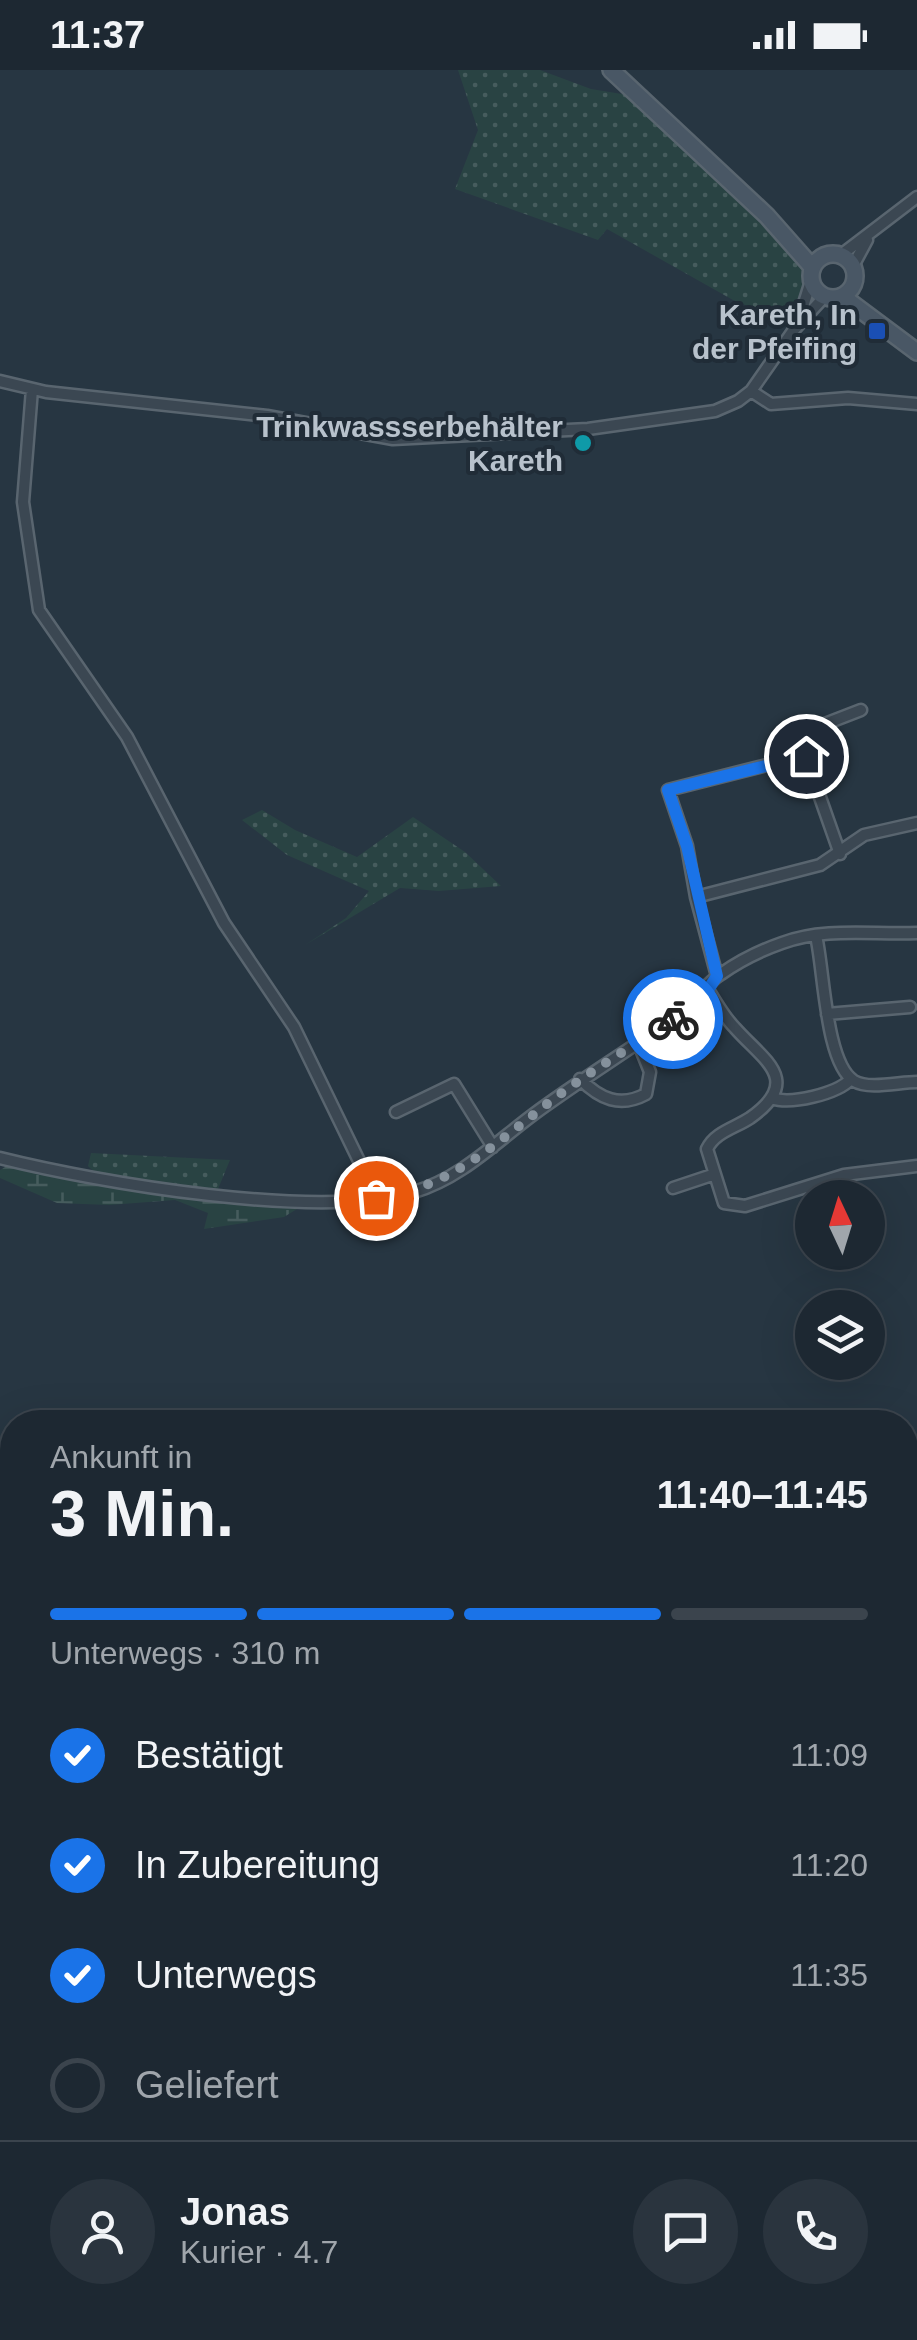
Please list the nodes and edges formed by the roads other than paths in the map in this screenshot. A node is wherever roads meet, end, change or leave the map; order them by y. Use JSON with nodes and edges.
{"nodes":[{"id":1,"x":612,"y":70,"type":"edge"},
{"id":2,"x":917,"y":197,"type":"edge"},
{"id":3,"x":767,"y":216,"type":"junction"},
{"id":4,"x":843,"y":265,"type":"junction"},
{"id":5,"x":812,"y":274,"type":"junction"},
{"id":6,"x":833,"y":296,"type":"junction"},
{"id":7,"x":793,"y":331,"type":"junction"},
{"id":8,"x":895,"y":332,"type":"junction"},
{"id":9,"x":917,"y":352,"type":"edge"},
{"id":10,"x":0,"y":381,"type":"edge"},
{"id":11,"x":32,"y":390,"type":"junction"},
{"id":12,"x":751,"y":391,"type":"junction"},
{"id":13,"x":917,"y":404,"type":"edge"},
{"id":14,"x":862,"y":710,"type":"dead end"},
{"id":15,"x":806,"y":756,"type":"junction"},
{"id":16,"x":662,"y":775,"type":"dead end"},
{"id":17,"x":668,"y":790,"type":"junction"},
{"id":18,"x":917,"y":823,"type":"edge"},
{"id":19,"x":840,"y":854,"type":"junction"},
{"id":20,"x":696,"y":896,"type":"junction"},
{"id":21,"x":917,"y":934,"type":"edge"},
{"id":22,"x":816,"y":936,"type":"junction"},
{"id":23,"x":717,"y":976,"type":"junction"},
{"id":24,"x":708,"y":990,"type":"junction"},
{"id":25,"x":910,"y":1007,"type":"dead end"},
{"id":26,"x":827,"y":1014,"type":"junction"},
{"id":27,"x":638,"y":1042,"type":"junction"},
{"id":28,"x":851,"y":1079,"type":"junction"},
{"id":29,"x":580,"y":1080,"type":"junction"},
{"id":30,"x":917,"y":1082,"type":"edge"},
{"id":31,"x":772,"y":1098,"type":"junction"},
{"id":32,"x":396,"y":1112,"type":"dead end"},
{"id":33,"x":492,"y":1147,"type":"junction"},
{"id":34,"x":0,"y":1158,"type":"edge"},
{"id":35,"x":917,"y":1166,"type":"edge"},
{"id":36,"x":712,"y":1174,"type":"junction"},
{"id":37,"x":674,"y":1188,"type":"dead end"},
{"id":38,"x":376,"y":1198,"type":"junction"}],
"edges":[{"from":1,"to":3,"type":"street"},
{"from":2,"to":4,"type":"street"},
{"from":3,"to":4,"type":"street"},
{"from":3,"to":5,"type":"street"},
{"from":4,"to":5,"type":"street"},
{"from":4,"to":6,"type":"street"},
{"from":4,"to":8,"type":"street"},
{"from":5,"to":6,"type":"street"},
{"from":5,"to":7,"type":"street"},
{"from":6,"to":7,"type":"street"},
{"from":6,"to":8,"type":"street"},
{"from":7,"to":12,"type":"street"},
{"from":8,"to":9,"type":"street"},
{"from":10,"to":11,"type":"street"},
{"from":11,"to":12,"type":"street"},
{"from":11,"to":38,"type":"street"},
{"from":12,"to":13,"type":"street"},
{"from":14,"to":15,"type":"street"},
{"from":15,"to":17,"type":"street"},
{"from":15,"to":19,"type":"street"},
{"from":16,"to":17,"type":"street"},
{"from":17,"to":20,"type":"street"},
{"from":18,"to":19,"type":"street"},
{"from":19,"to":20,"type":"street"},
{"from":20,"to":23,"type":"street"},
{"from":21,"to":22,"type":"street"},
{"from":22,"to":23,"type":"street"},
{"from":22,"to":26,"type":"street"},
{"from":23,"to":24,"type":"street"},
{"from":24,"to":27,"type":"street"},
{"from":24,"to":31,"type":"street"},
{"from":25,"to":26,"type":"street"},
{"from":26,"to":28,"type":"street"},
{"from":27,"to":29,"type":"street"},
{"from":27,"to":29,"type":"street"},
{"from":28,"to":30,"type":"street"},
{"from":28,"to":31,"type":"street"},
{"from":29,"to":33,"type":"street"},
{"from":31,"to":36,"type":"street"},
{"from":32,"to":33,"type":"street"},
{"from":33,"to":38,"type":"street"},
{"from":34,"to":38,"type":"street"},
{"from":35,"to":36,"type":"street"},
{"from":36,"to":37,"type":"street"}]}
